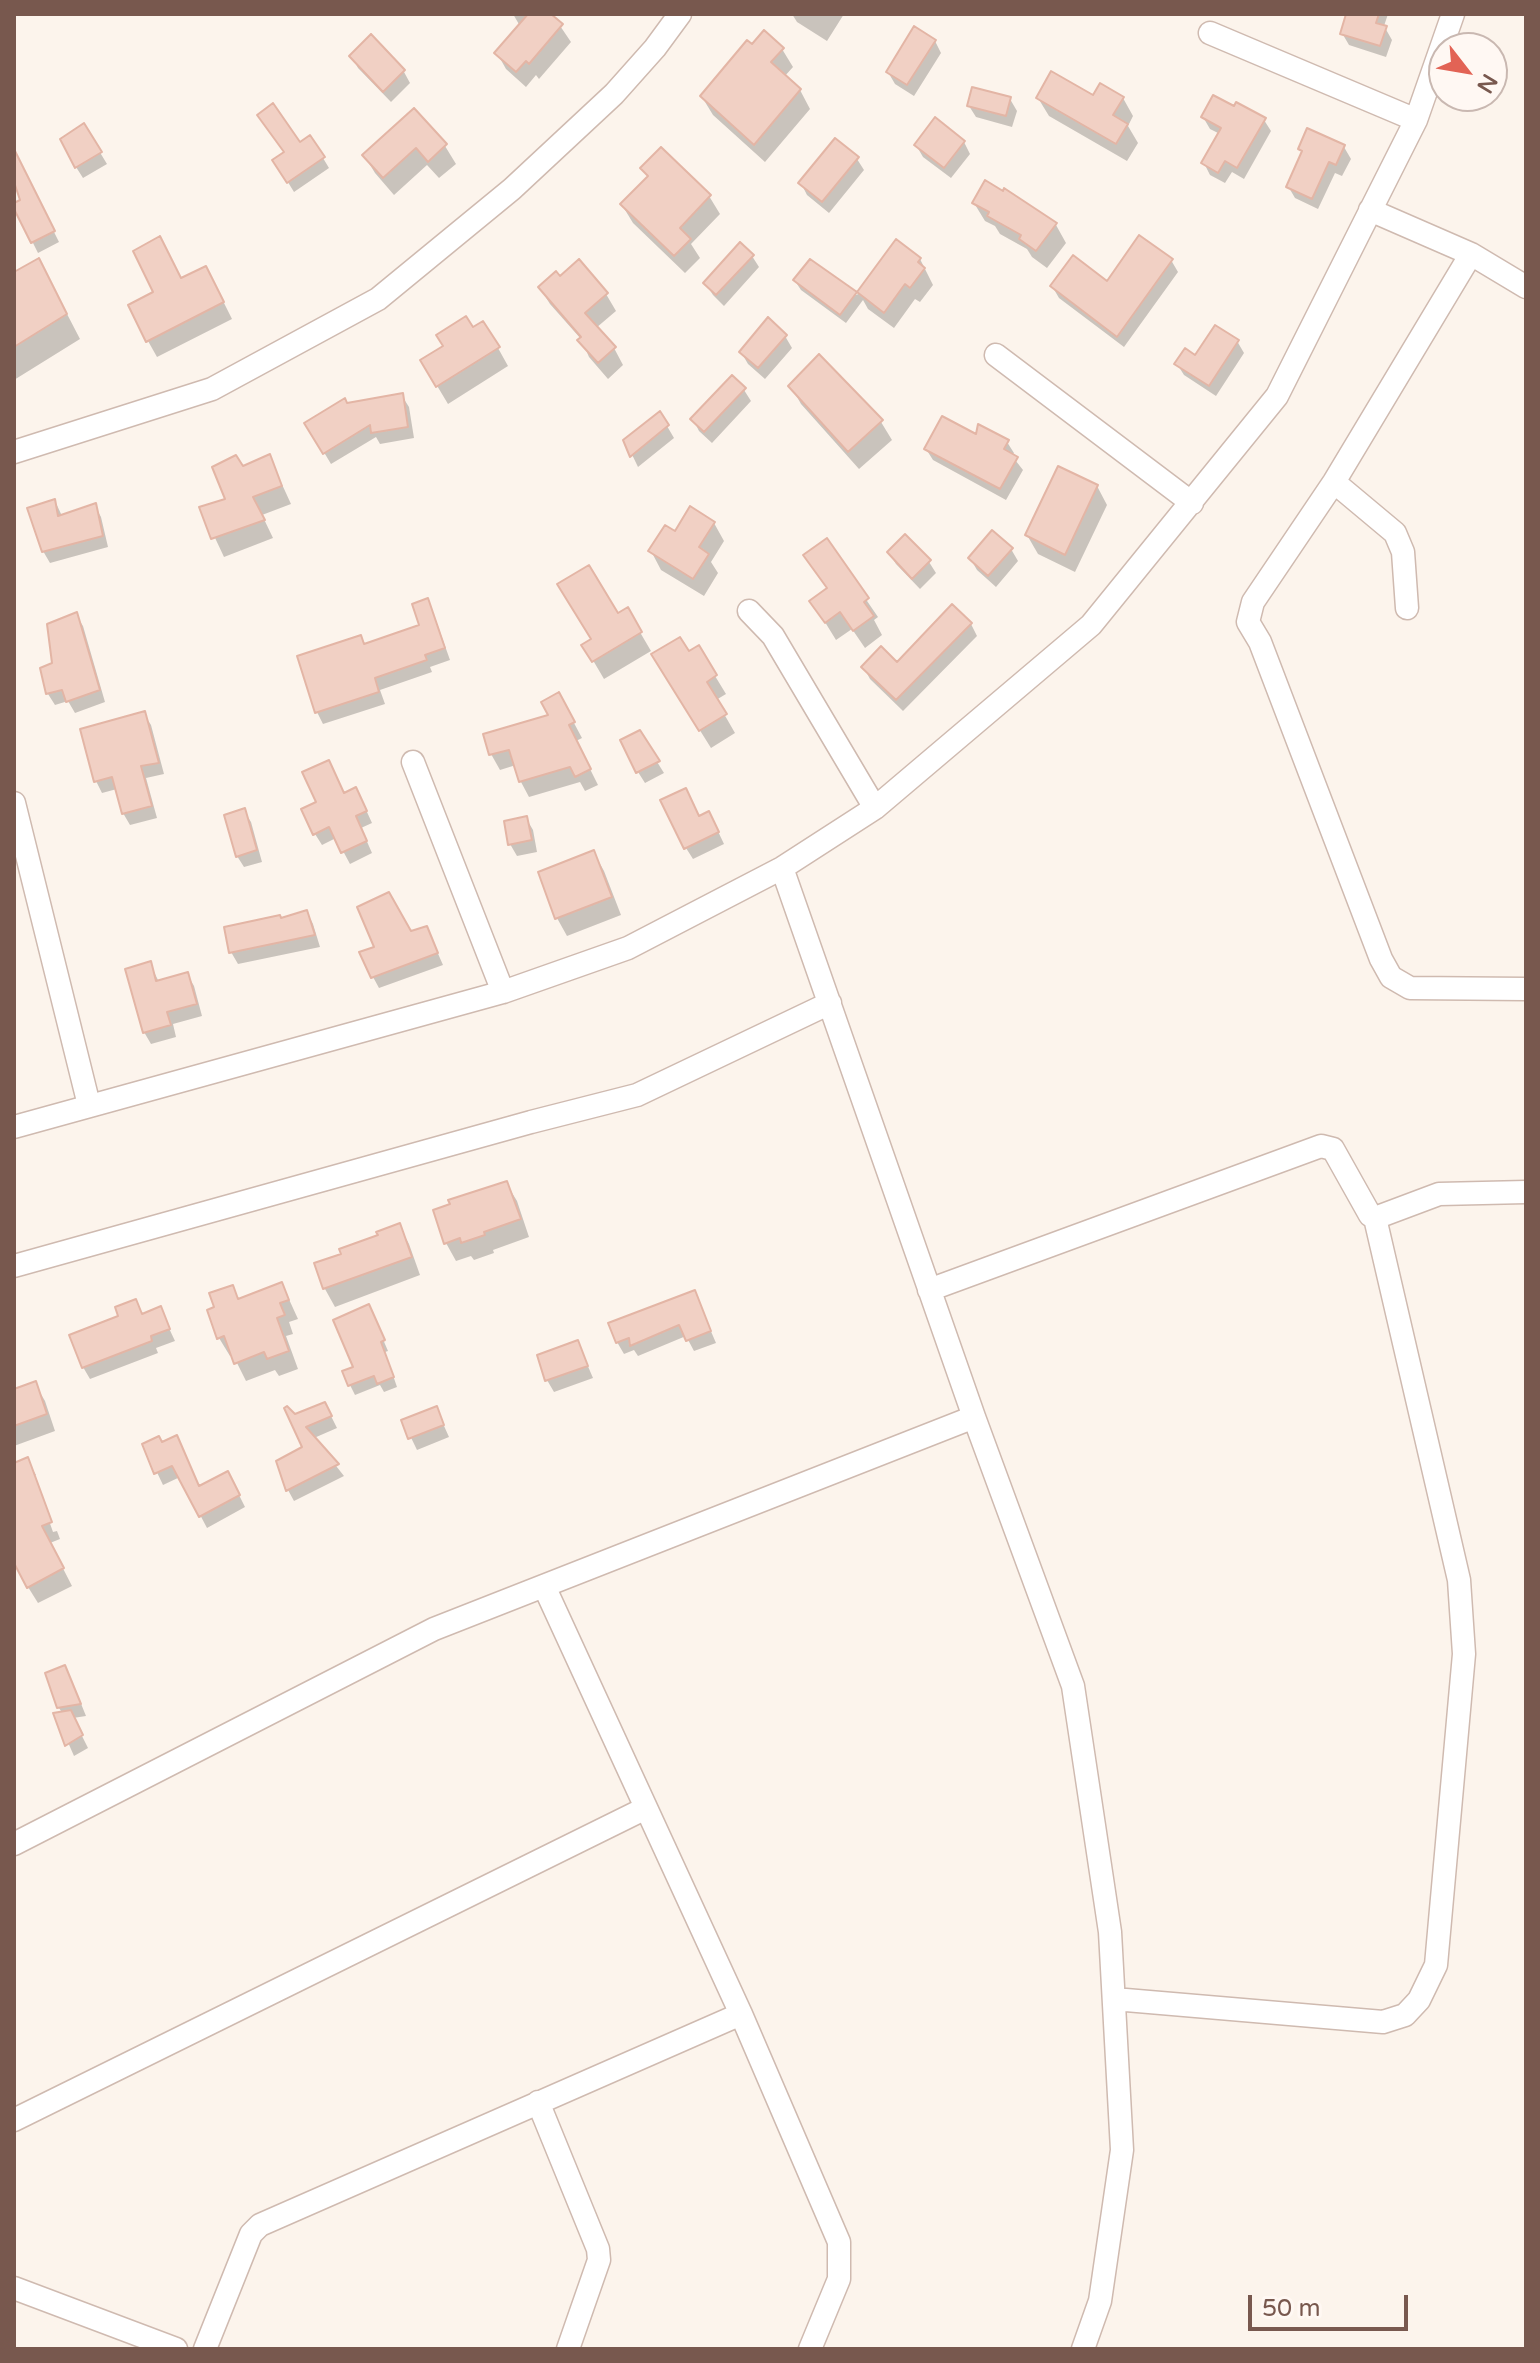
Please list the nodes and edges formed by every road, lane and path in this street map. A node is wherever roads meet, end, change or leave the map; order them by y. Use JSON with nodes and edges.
{"nodes":[{"id":1,"x":680,"y":14,"type":"edge"},
{"id":2,"x":1453,"y":14,"type":"edge"},
{"id":3,"x":1210,"y":33,"type":"dead end"},
{"id":4,"x":1416,"y":120,"type":"junction"},
{"id":5,"x":1370,"y":210,"type":"junction"},
{"id":6,"x":1471,"y":254,"type":"junction"},
{"id":7,"x":1526,"y":287,"type":"edge"},
{"id":8,"x":996,"y":355,"type":"dead end"},
{"id":9,"x":14,"y":452,"type":"edge"},
{"id":10,"x":1334,"y":482,"type":"junction"},
{"id":11,"x":1192,"y":503,"type":"junction"},
{"id":12,"x":1407,"y":608,"type":"dead end"},
{"id":13,"x":749,"y":611,"type":"dead end"},
{"id":14,"x":413,"y":762,"type":"dead end"},
{"id":15,"x":14,"y":803,"type":"edge"},
{"id":16,"x":875,"y":808,"type":"junction"},
{"id":17,"x":782,"y":868,"type":"junction"},
{"id":18,"x":1526,"y":989,"type":"edge"},
{"id":19,"x":503,"y":992,"type":"junction"},
{"id":20,"x":830,"y":1003,"type":"junction"},
{"id":21,"x":89,"y":1105,"type":"junction"},
{"id":22,"x":14,"y":1127,"type":"edge"},
{"id":23,"x":1526,"y":1192,"type":"edge"},
{"id":24,"x":1375,"y":1218,"type":"junction"},
{"id":25,"x":14,"y":1266,"type":"edge"},
{"id":26,"x":929,"y":1290,"type":"junction"},
{"id":27,"x":974,"y":1417,"type":"junction"},
{"id":28,"x":544,"y":1586,"type":"junction"},
{"id":29,"x":646,"y":1808,"type":"junction"},
{"id":30,"x":14,"y":1844,"type":"edge"},
{"id":31,"x":1114,"y":1999,"type":"junction"},
{"id":32,"x":741,"y":2014,"type":"junction"},
{"id":33,"x":538,"y":2102,"type":"junction"},
{"id":34,"x":14,"y":2120,"type":"edge"},
{"id":35,"x":14,"y":2288,"type":"edge"},
{"id":36,"x":176,"y":2349,"type":"edge"},
{"id":37,"x":205,"y":2349,"type":"edge"},
{"id":38,"x":568,"y":2349,"type":"edge"},
{"id":39,"x":810,"y":2349,"type":"edge"},
{"id":40,"x":1083,"y":2349,"type":"edge"}],
"edges":[{"from":1,"to":9,"type":"street"},
{"from":2,"to":4,"type":"street"},
{"from":3,"to":4,"type":"street"},
{"from":4,"to":5,"type":"street"},
{"from":5,"to":6,"type":"street"},
{"from":5,"to":11,"type":"street"},
{"from":6,"to":7,"type":"street"},
{"from":6,"to":10,"type":"street"},
{"from":8,"to":11,"type":"street"},
{"from":10,"to":12,"type":"street"},
{"from":10,"to":18,"type":"street"},
{"from":11,"to":16,"type":"street"},
{"from":13,"to":16,"type":"street"},
{"from":14,"to":19,"type":"street"},
{"from":15,"to":21,"type":"street"},
{"from":16,"to":17,"type":"street"},
{"from":17,"to":19,"type":"street"},
{"from":17,"to":20,"type":"street"},
{"from":19,"to":21,"type":"street"},
{"from":20,"to":25,"type":"street"},
{"from":20,"to":26,"type":"street"},
{"from":21,"to":22,"type":"street"},
{"from":23,"to":24,"type":"street"},
{"from":24,"to":26,"type":"street"},
{"from":24,"to":31,"type":"street"},
{"from":26,"to":27,"type":"street"},
{"from":27,"to":28,"type":"street"},
{"from":27,"to":31,"type":"street"},
{"from":28,"to":29,"type":"street"},
{"from":28,"to":30,"type":"street"},
{"from":29,"to":32,"type":"street"},
{"from":29,"to":34,"type":"street"},
{"from":31,"to":40,"type":"street"},
{"from":32,"to":33,"type":"street"},
{"from":32,"to":39,"type":"street"},
{"from":33,"to":37,"type":"street"},
{"from":33,"to":38,"type":"street"},
{"from":35,"to":36,"type":"street"}]}
